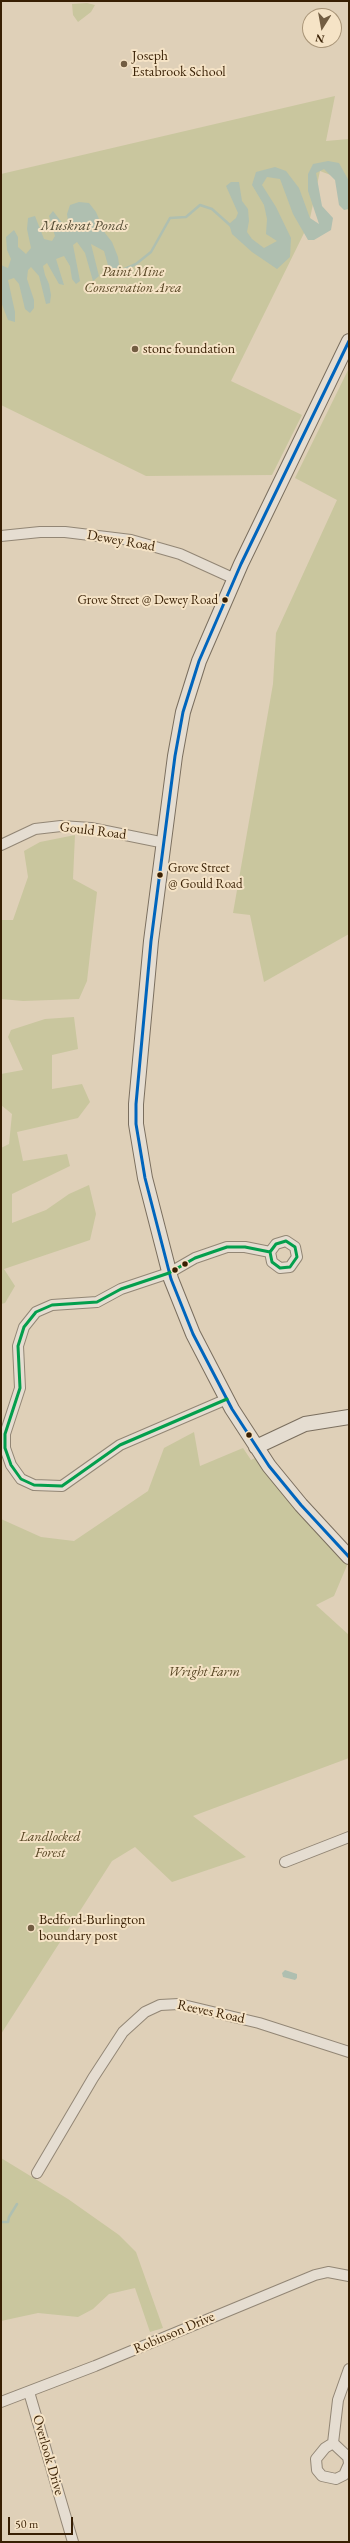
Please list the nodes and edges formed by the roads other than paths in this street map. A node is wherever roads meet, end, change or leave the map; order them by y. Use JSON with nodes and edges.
{"nodes":[{"id":1,"x":349,"y":341,"type":"edge"},
{"id":2,"x":1,"y":536,"type":"edge"},
{"id":3,"x":235,"y":579,"type":"junction"},
{"id":4,"x":165,"y":843,"type":"junction"},
{"id":5,"x":1,"y":845,"type":"edge"},
{"id":6,"x":270,"y":1252,"type":"dead end"},
{"id":7,"x":170,"y":1273,"type":"junction"},
{"id":8,"x":227,"y":1399,"type":"junction"},
{"id":9,"x":349,"y":1417,"type":"edge"},
{"id":10,"x":256,"y":1447,"type":"junction"},
{"id":11,"x":349,"y":1557,"type":"edge"},
{"id":12,"x":349,"y":1837,"type":"edge"},
{"id":13,"x":285,"y":1862,"type":"dead end"},
{"id":14,"x":349,"y":2052,"type":"edge"},
{"id":15,"x":37,"y":2173,"type":"dead end"},
{"id":16,"x":349,"y":2276,"type":"edge"},
{"id":17,"x":349,"y":2369,"type":"edge"},
{"id":18,"x":29,"y":2392,"type":"junction"},
{"id":19,"x":1,"y":2402,"type":"edge"},
{"id":20,"x":333,"y":2443,"type":"junction"},
{"id":21,"x":349,"y":2463,"type":"edge"},
{"id":22,"x":73,"y":2542,"type":"edge"}],
"edges":[{"from":1,"to":3,"type":"main road"},
{"from":2,"to":3,"type":"street","name":"Dewey Road"},
{"from":3,"to":4,"type":"main road"},
{"from":4,"to":5,"type":"street","name":"Gould Road"},
{"from":4,"to":7,"type":"main road"},
{"from":6,"to":7,"type":"street"},
{"from":7,"to":8,"type":"main road"},
{"from":7,"to":8,"type":"street"},
{"from":8,"to":10,"type":"main road"},
{"from":9,"to":10,"type":"main road"},
{"from":10,"to":11,"type":"main road"},
{"from":12,"to":13,"type":"street"},
{"from":14,"to":15,"type":"street","name":"Reeves Road"},
{"from":16,"to":18,"type":"street","name":"Robinson Drive"},
{"from":17,"to":20,"type":"street"},
{"from":18,"to":19,"type":"street","name":"Robinson Drive"},
{"from":18,"to":22,"type":"street","name":"Overlook Drive"},
{"from":20,"to":21,"type":"street"},
{"from":20,"to":21,"type":"street"}]}
